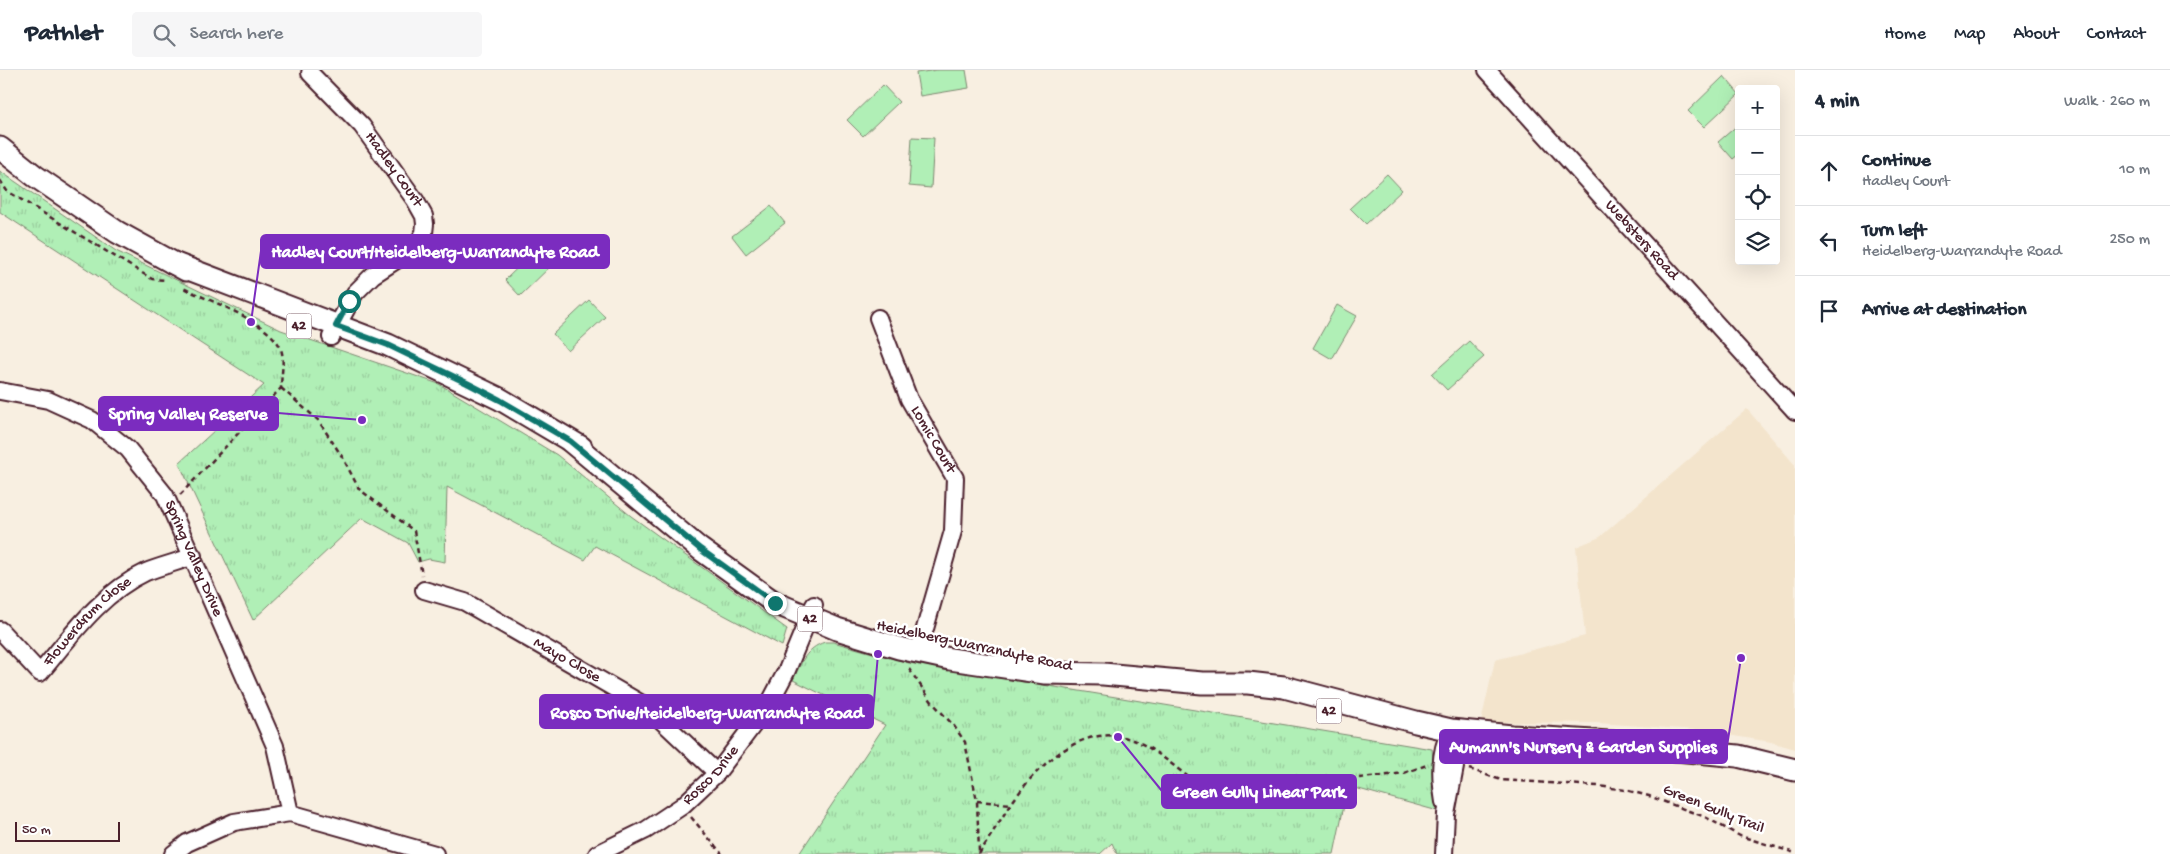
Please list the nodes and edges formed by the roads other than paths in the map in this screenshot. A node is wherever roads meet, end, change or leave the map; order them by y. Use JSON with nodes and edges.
{"nodes":[{"id":1,"x":1487,"y":70,"type":"edge"},
{"id":2,"x":310,"y":73,"type":"dead end"},
{"id":3,"x":1,"y":152,"type":"edge"},
{"id":4,"x":878,"y":318,"type":"dead end"},
{"id":5,"x":334,"y":331,"type":"junction"},
{"id":6,"x":0,"y":390,"type":"edge"},
{"id":7,"x":1795,"y":411,"type":"edge"},
{"id":8,"x":193,"y":556,"type":"junction"},
{"id":9,"x":424,"y":590,"type":"road end"},
{"id":10,"x":811,"y":612,"type":"junction"},
{"id":11,"x":0,"y":630,"type":"edge"},
{"id":12,"x":915,"y":651,"type":"junction"},
{"id":13,"x":1450,"y":739,"type":"junction"},
{"id":14,"x":1795,"y":770,"type":"edge"},
{"id":15,"x":717,"y":774,"type":"junction"},
{"id":16,"x":290,"y":813,"type":"junction"},
{"id":17,"x":172,"y":854,"type":"edge"},
{"id":18,"x":434,"y":854,"type":"edge"},
{"id":19,"x":597,"y":854,"type":"edge"},
{"id":20,"x":1444,"y":854,"type":"edge"}],
"edges":[{"from":1,"to":7,"type":"street","name":"Websters Road"},
{"from":2,"to":5,"type":"street","name":"Hadley Court"},
{"from":3,"to":5,"type":"main road","name":"Heidelberg-Warrandyte Road","number":"42"},
{"from":4,"to":12,"type":"street","name":"Lomic Court"},
{"from":5,"to":10,"type":"main road","name":"Heidelberg-Warrandyte Road","number":"42"},
{"from":6,"to":8,"type":"street","name":"Spring Valley Drive"},
{"from":8,"to":11,"type":"street","name":"Flowerdrum Close"},
{"from":8,"to":16,"type":"street","name":"Spring Valley Drive"},
{"from":9,"to":15,"type":"street","name":"Mayo Close"},
{"from":10,"to":12,"type":"main road","name":"Heidelberg-Warrandyte Road","number":"42"},
{"from":10,"to":15,"type":"street","name":"Rosco Drive"},
{"from":12,"to":13,"type":"main road","name":"Heidelberg-Warrandyte Road","number":"42"},
{"from":13,"to":14,"type":"main road","name":"Heidelberg-Warrandyte Road","number":"42"},
{"from":13,"to":20,"type":"street"},
{"from":15,"to":19,"type":"street","name":"Rosco Drive"},
{"from":16,"to":17,"type":"street"},
{"from":16,"to":18,"type":"street"}]}
